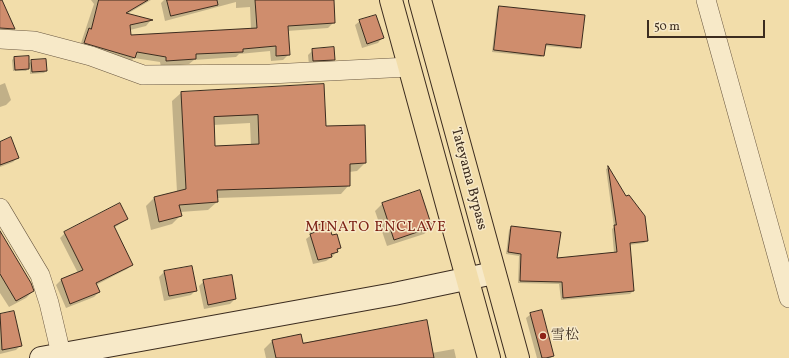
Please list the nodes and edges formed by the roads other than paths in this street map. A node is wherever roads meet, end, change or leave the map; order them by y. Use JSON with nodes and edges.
{"nodes":[{"id":1,"x":392,"y":0,"type":"edge"},
{"id":2,"x":420,"y":0,"type":"edge"},
{"id":3,"x":706,"y":0,"type":"edge"},
{"id":4,"x":0,"y":39,"type":"edge"},
{"id":5,"x":410,"y":67,"type":"junction"},
{"id":6,"x":0,"y":208,"type":"edge"},
{"id":7,"x":494,"y":273,"type":"junction"},
{"id":8,"x":468,"y":279,"type":"junction"},
{"id":9,"x":789,"y":298,"type":"edge"},
{"id":10,"x":55,"y":357,"type":"edge"},
{"id":11,"x":489,"y":358,"type":"edge"},
{"id":12,"x":518,"y":358,"type":"edge"}],
"edges":[{"from":1,"to":5,"type":"highway","name":"Tateyama Bypass"},
{"from":2,"to":7,"type":"highway","name":"Tateyama Bypass"},
{"from":3,"to":9,"type":"street"},
{"from":4,"to":5,"type":"street"},
{"from":5,"to":8,"type":"highway","name":"Tateyama Bypass"},
{"from":6,"to":10,"type":"street"},
{"from":7,"to":8,"type":"street"},
{"from":7,"to":12,"type":"highway","name":"Tateyama Bypass"},
{"from":8,"to":10,"type":"street"},
{"from":8,"to":11,"type":"highway","name":"Tateyama Bypass"}]}
